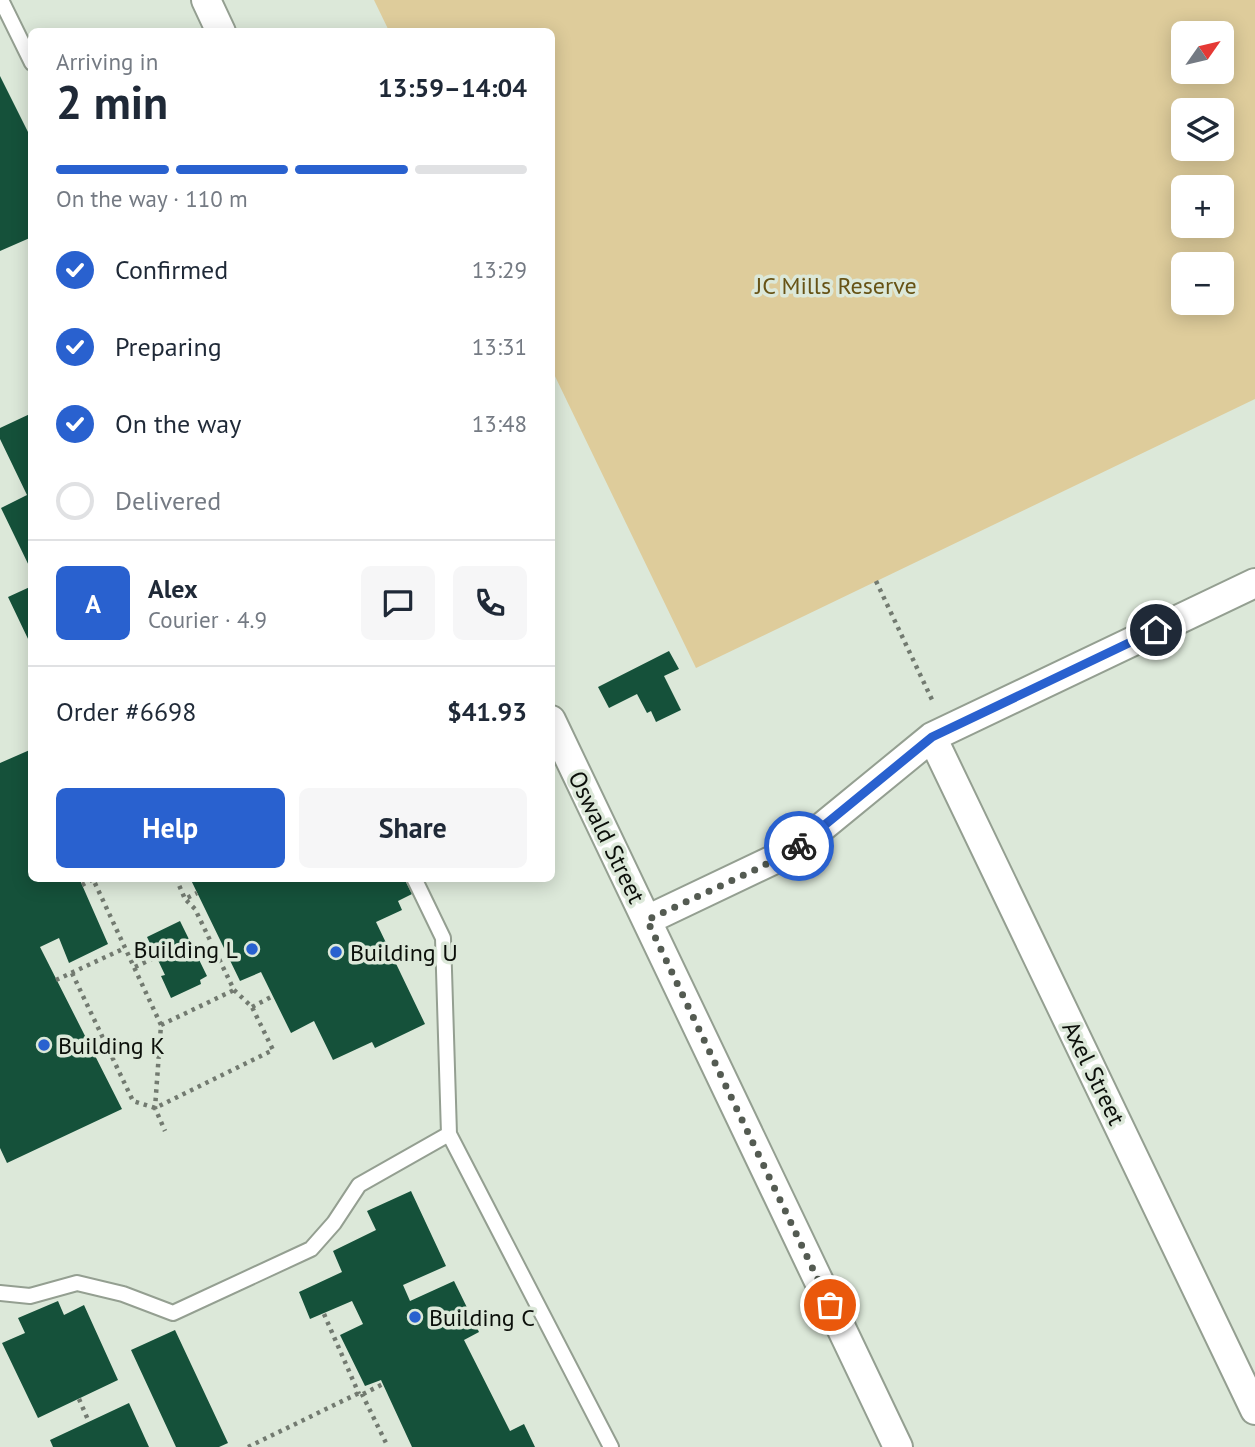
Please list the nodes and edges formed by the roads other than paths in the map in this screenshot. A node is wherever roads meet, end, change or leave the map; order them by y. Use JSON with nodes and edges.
{"nodes":[{"id":1,"x":1,"y":0,"type":"edge"},
{"id":2,"x":206,"y":0,"type":"edge"},
{"id":3,"x":219,"y":28,"type":"edge"},
{"id":4,"x":28,"y":55,"type":"edge"},
{"id":5,"x":1255,"y":583,"type":"edge"},
{"id":6,"x":555,"y":728,"type":"edge"},
{"id":7,"x":932,"y":737,"type":"junction"},
{"id":8,"x":416,"y":882,"type":"edge"},
{"id":9,"x":647,"y":920,"type":"junction"},
{"id":10,"x":449,"y":1134,"type":"junction"},
{"id":11,"x":0,"y":1293,"type":"edge"},
{"id":12,"x":1255,"y":1410,"type":"edge"},
{"id":13,"x":611,"y":1447,"type":"edge"},
{"id":14,"x":898,"y":1447,"type":"edge"}],
"edges":[{"from":1,"to":4,"type":"lane"},
{"from":2,"to":3,"type":"street"},
{"from":5,"to":7,"type":"street"},
{"from":6,"to":9,"type":"street","name":"Oswald Street"},
{"from":7,"to":9,"type":"street"},
{"from":7,"to":12,"type":"street","name":"Axel Street"},
{"from":8,"to":10,"type":"lane"},
{"from":9,"to":14,"type":"street","name":"Oswald Street"},
{"from":10,"to":11,"type":"lane"},
{"from":10,"to":13,"type":"lane"}]}
